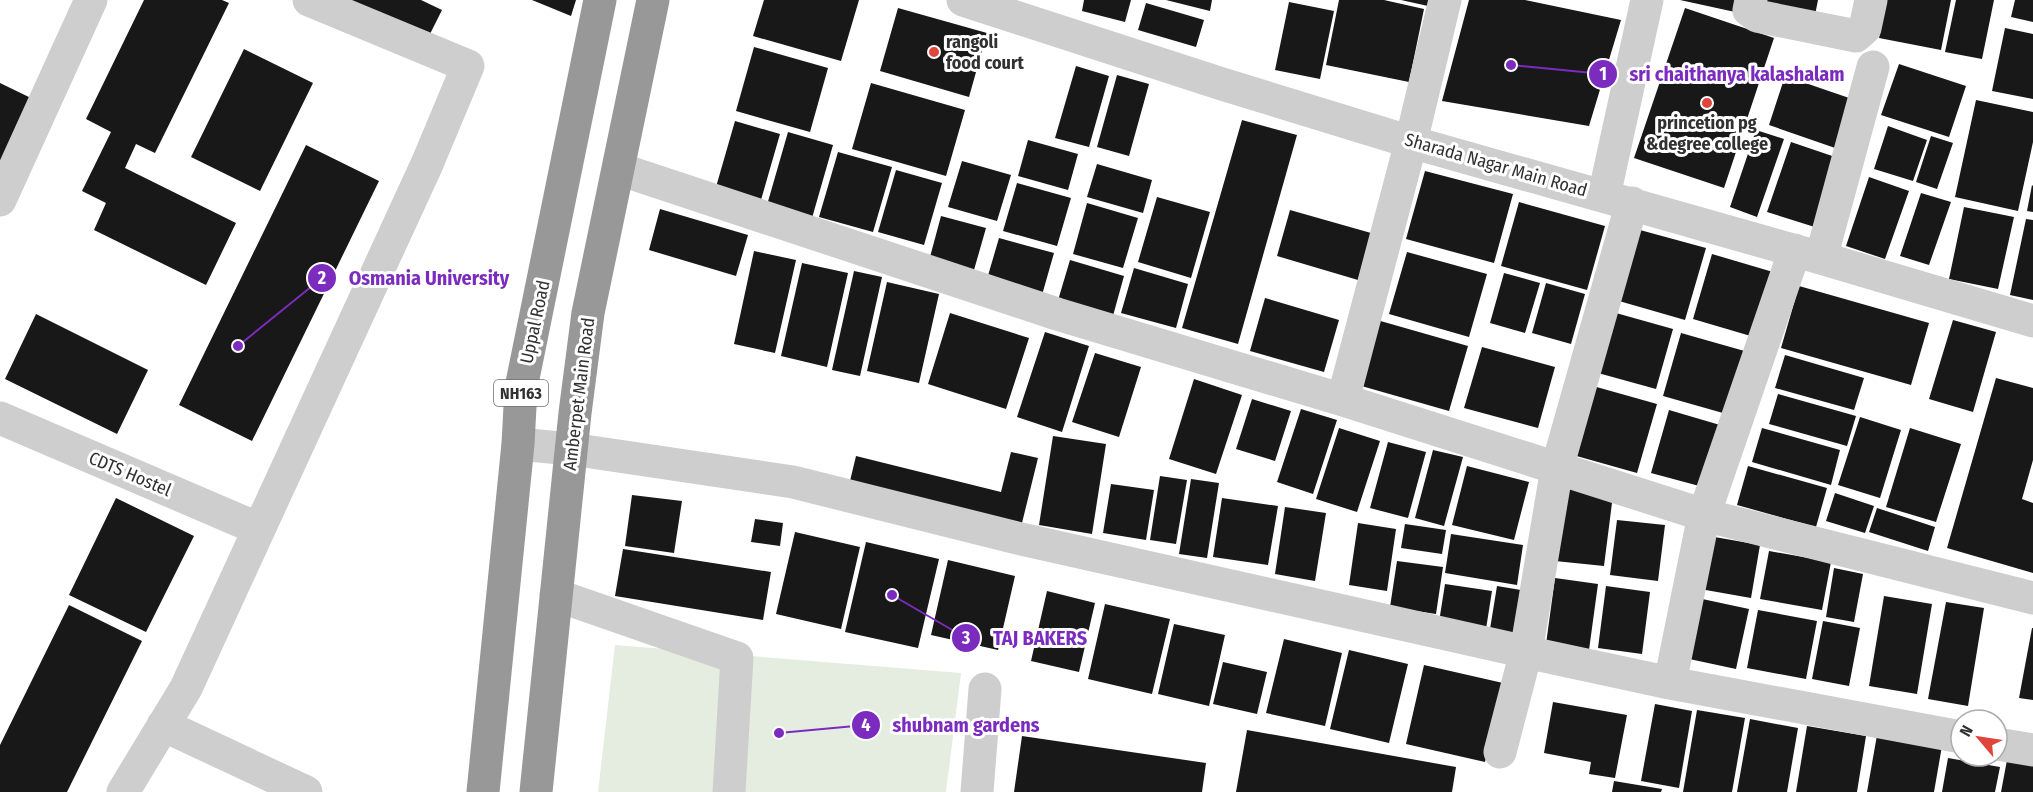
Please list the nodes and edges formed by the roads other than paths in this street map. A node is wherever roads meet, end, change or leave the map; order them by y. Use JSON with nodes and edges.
{"nodes":[{"id":1,"x":91,"y":0,"type":"edge"},
{"id":2,"x":309,"y":0,"type":"edge"},
{"id":3,"x":600,"y":0,"type":"edge"},
{"id":4,"x":653,"y":0,"type":"edge"},
{"id":5,"x":963,"y":0,"type":"edge"},
{"id":6,"x":1445,"y":0,"type":"edge"},
{"id":7,"x":1647,"y":0,"type":"edge"},
{"id":8,"x":1751,"y":0,"type":"edge"},
{"id":9,"x":1871,"y":0,"type":"edge"},
{"id":10,"x":1873,"y":67,"type":"dead end"},
{"id":11,"x":1411,"y":142,"type":"junction"},
{"id":12,"x":619,"y":169,"type":"junction"},
{"id":13,"x":0,"y":200,"type":"edge"},
{"id":14,"x":1618,"y":200,"type":"junction"},
{"id":15,"x":1808,"y":254,"type":"junction"},
{"id":16,"x":2033,"y":321,"type":"edge"},
{"id":17,"x":1343,"y":400,"type":"junction"},
{"id":18,"x":0,"y":418,"type":"edge"},
{"id":19,"x":518,"y":444,"type":"junction"},
{"id":20,"x":571,"y":450,"type":"junction"},
{"id":21,"x":1557,"y":468,"type":"junction"},
{"id":22,"x":1704,"y":515,"type":"junction"},
{"id":23,"x":259,"y":529,"type":"junction"},
{"id":24,"x":556,"y":595,"type":"junction"},
{"id":25,"x":2033,"y":598,"type":"edge"},
{"id":26,"x":1526,"y":652,"type":"junction"},
{"id":27,"x":1670,"y":683,"type":"junction"},
{"id":28,"x":985,"y":689,"type":"dead end"},
{"id":29,"x":164,"y":725,"type":"junction"},
{"id":30,"x":1949,"y":735,"type":"edge"},
{"id":31,"x":2009,"y":746,"type":"edge"},
{"id":32,"x":2033,"y":750,"type":"edge"},
{"id":33,"x":1500,"y":752,"type":"dead end"},
{"id":34,"x":123,"y":792,"type":"edge"},
{"id":35,"x":306,"y":792,"type":"edge"},
{"id":36,"x":483,"y":792,"type":"edge"},
{"id":37,"x":537,"y":792,"type":"edge"},
{"id":38,"x":729,"y":792,"type":"edge"},
{"id":39,"x":977,"y":792,"type":"edge"}],
"edges":[{"from":1,"to":13,"type":"street"},
{"from":2,"to":23,"type":"street"},
{"from":3,"to":19,"type":"highway","name":"Uppal Road","number":"NH163"},
{"from":4,"to":12,"type":"highway","name":"Amberpet Main Road"},
{"from":5,"to":11,"type":"street","name":"Sharada Nagar Main Road"},
{"from":6,"to":11,"type":"street"},
{"from":7,"to":14,"type":"street"},
{"from":8,"to":9,"type":"street"},
{"from":10,"to":15,"type":"street"},
{"from":11,"to":14,"type":"street","name":"Sharada Nagar Main Road"},
{"from":11,"to":17,"type":"street"},
{"from":12,"to":17,"type":"street"},
{"from":12,"to":20,"type":"highway","name":"Amberpet Main Road"},
{"from":14,"to":15,"type":"street","name":"Sharada Nagar Main Road"},
{"from":14,"to":21,"type":"street"},
{"from":15,"to":16,"type":"street","name":"Sharada Nagar Main Road"},
{"from":15,"to":22,"type":"street"},
{"from":17,"to":21,"type":"street"},
{"from":18,"to":23,"type":"street","name":"CDTS Hostel"},
{"from":19,"to":20,"type":"street"},
{"from":19,"to":36,"type":"highway","name":"Uppal Road","number":"NH163"},
{"from":20,"to":24,"type":"highway","name":"Amberpet Main Road"},
{"from":20,"to":26,"type":"street"},
{"from":21,"to":22,"type":"street"},
{"from":21,"to":26,"type":"street"},
{"from":22,"to":25,"type":"street"},
{"from":22,"to":27,"type":"street"},
{"from":23,"to":29,"type":"street"},
{"from":24,"to":37,"type":"highway","name":"Amberpet Main Road"},
{"from":24,"to":38,"type":"street"},
{"from":26,"to":27,"type":"street"},
{"from":26,"to":33,"type":"street"},
{"from":27,"to":30,"type":"street"},
{"from":28,"to":39,"type":"street"},
{"from":29,"to":34,"type":"street"},
{"from":29,"to":35,"type":"street"},
{"from":31,"to":32,"type":"street"}]}
